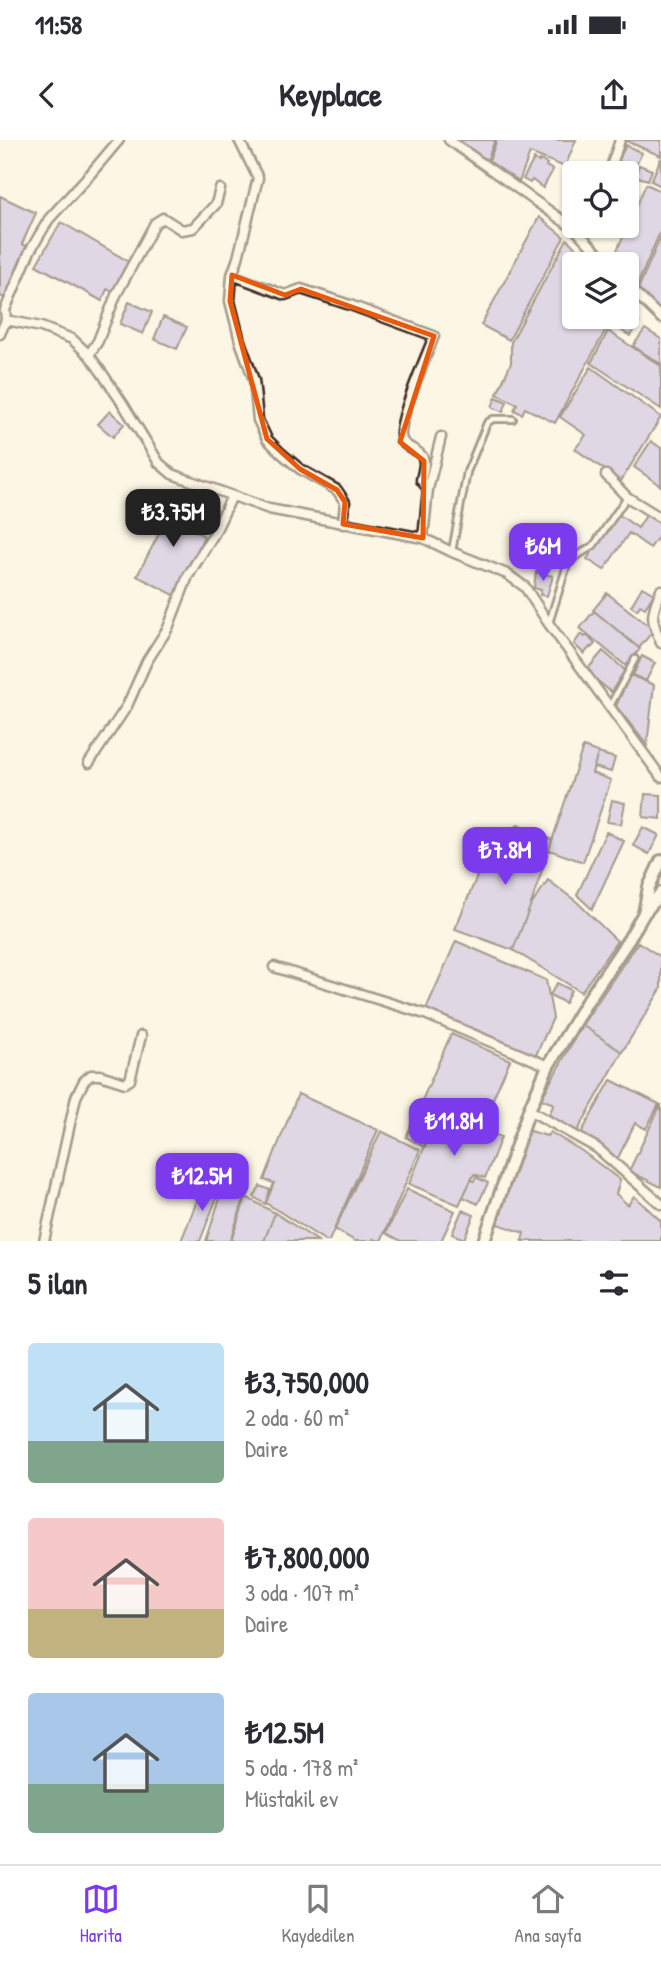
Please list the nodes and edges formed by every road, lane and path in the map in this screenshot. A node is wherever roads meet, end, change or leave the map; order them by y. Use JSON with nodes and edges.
{"nodes":[{"id":1,"x":118,"y":140,"type":"edge"},
{"id":2,"x":239,"y":140,"type":"edge"},
{"id":3,"x":449,"y":140,"type":"edge"},
{"id":4,"x":620,"y":140,"type":"edge"},
{"id":5,"x":613,"y":161,"type":"edge"},
{"id":6,"x":220,"y":189,"type":"dead end"},
{"id":7,"x":562,"y":218,"type":"edge"},
{"id":8,"x":586,"y":238,"type":"edge"},
{"id":9,"x":598,"y":252,"type":"edge"},
{"id":10,"x":232,"y":275,"type":"junction"},
{"id":11,"x":639,"y":297,"type":"edge"},
{"id":12,"x":661,"y":318,"type":"edge"},
{"id":13,"x":6,"y":320,"type":"junction"},
{"id":14,"x":0,"y":334,"type":"edge"},
{"id":15,"x":89,"y":355,"type":"junction"},
{"id":16,"x":513,"y":419,"type":"dead end"},
{"id":17,"x":441,"y":437,"type":"dead end"},
{"id":18,"x":606,"y":475,"type":"dead end"},
{"id":19,"x":428,"y":489,"type":"junction"},
{"id":20,"x":232,"y":496,"type":"junction"},
{"id":21,"x":627,"y":497,"type":"junction"},
{"id":22,"x":661,"y":518,"type":"edge"},
{"id":23,"x":343,"y":524,"type":"junction"},
{"id":24,"x":423,"y":538,"type":"junction"},
{"id":25,"x":452,"y":552,"type":"junction"},
{"id":26,"x":661,"y":590,"type":"edge"},
{"id":27,"x":549,"y":624,"type":"junction"},
{"id":28,"x":661,"y":643,"type":"edge"},
{"id":29,"x":635,"y":659,"type":"dead end"},
{"id":30,"x":609,"y":707,"type":"junction"},
{"id":31,"x":89,"y":763,"type":"dead end"},
{"id":32,"x":661,"y":777,"type":"edge"},
{"id":33,"x":661,"y":861,"type":"edge"},
{"id":34,"x":661,"y":893,"type":"edge"},
{"id":35,"x":644,"y":913,"type":"junction"},
{"id":36,"x":274,"y":967,"type":"dead end"},
{"id":37,"x":141,"y":1036,"type":"dead end"},
{"id":38,"x":548,"y":1066,"type":"junction"},
{"id":39,"x":529,"y":1110,"type":"junction"},
{"id":40,"x":661,"y":1204,"type":"edge"},
{"id":41,"x":44,"y":1241,"type":"edge"},
{"id":42,"x":484,"y":1241,"type":"edge"}],
"edges":[{"from":1,"to":13,"type":"street"},
{"from":2,"to":10,"type":"street"},
{"from":3,"to":7,"type":"street"},
{"from":4,"to":5,"type":"street"},
{"from":6,"to":15,"type":"street"},
{"from":8,"to":9,"type":"street"},
{"from":10,"to":19,"type":"street"},
{"from":10,"to":23,"type":"street"},
{"from":11,"to":12,"type":"street"},
{"from":13,"to":14,"type":"street"},
{"from":13,"to":15,"type":"street"},
{"from":15,"to":20,"type":"street"},
{"from":16,"to":25,"type":"lane"},
{"from":17,"to":19,"type":"street"},
{"from":18,"to":21,"type":"street"},
{"from":19,"to":24,"type":"street"},
{"from":20,"to":23,"type":"street"},
{"from":20,"to":31,"type":"street"},
{"from":21,"to":22,"type":"street"},
{"from":21,"to":27,"type":"lane"},
{"from":23,"to":24,"type":"street"},
{"from":24,"to":25,"type":"street"},
{"from":25,"to":27,"type":"street"},
{"from":26,"to":28,"type":"street"},
{"from":27,"to":30,"type":"street"},
{"from":29,"to":30,"type":"lane"},
{"from":30,"to":32,"type":"street"},
{"from":33,"to":35,"type":"street"},
{"from":34,"to":35,"type":"street"},
{"from":35,"to":38,"type":"street"},
{"from":36,"to":38,"type":"street"},
{"from":37,"to":41,"type":"street"},
{"from":38,"to":39,"type":"street"},
{"from":39,"to":40,"type":"street"},
{"from":39,"to":42,"type":"street"}]}
